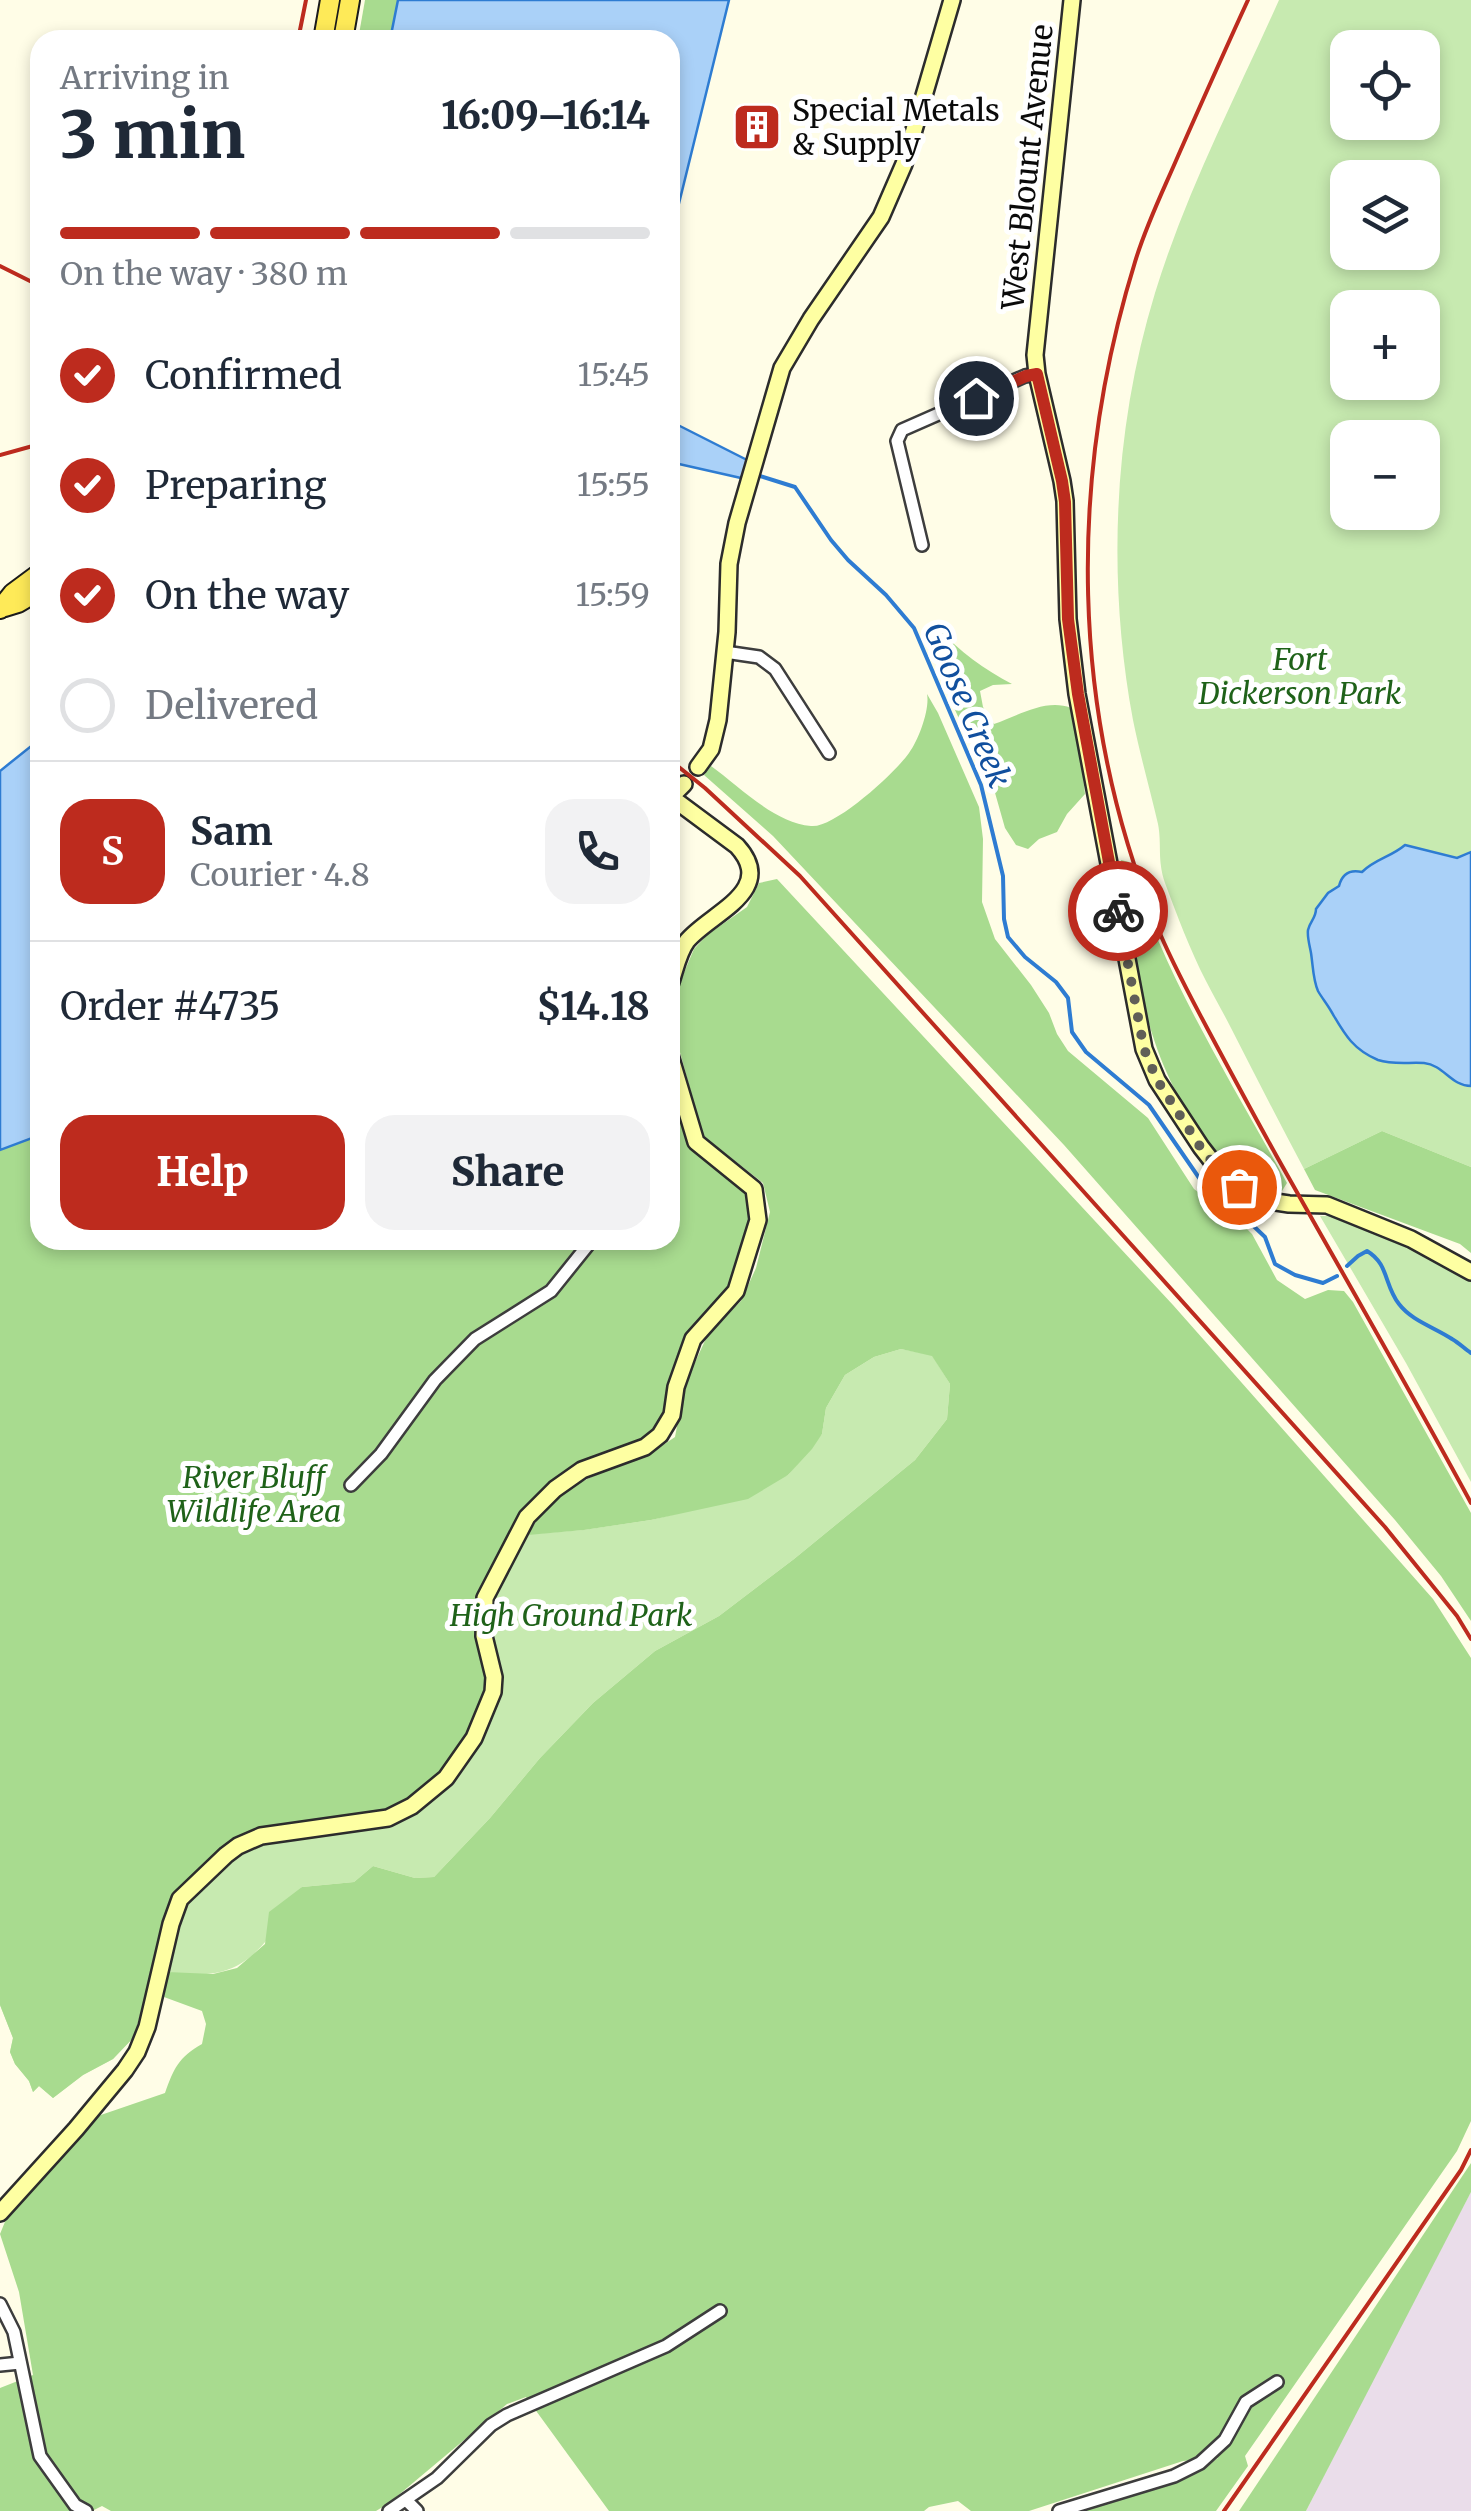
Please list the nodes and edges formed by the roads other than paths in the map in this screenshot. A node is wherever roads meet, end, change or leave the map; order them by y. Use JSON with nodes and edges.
{"nodes":[{"id":1,"x":330,"y":0,"type":"edge"},
{"id":2,"x":350,"y":0,"type":"edge"},
{"id":3,"x":952,"y":0,"type":"edge"},
{"id":4,"x":1072,"y":0,"type":"edge"},
{"id":5,"x":324,"y":30,"type":"edge"},
{"id":6,"x":345,"y":30,"type":"edge"},
{"id":7,"x":1037,"y":374,"type":"junction"},
{"id":8,"x":922,"y":545,"type":"dead end"},
{"id":9,"x":30,"y":580,"type":"edge"},
{"id":10,"x":30,"y":596,"type":"edge"},
{"id":11,"x":725,"y":652,"type":"junction"},
{"id":12,"x":829,"y":752,"type":"dead end"},
{"id":13,"x":698,"y":766,"type":"dead end"},
{"id":14,"x":684,"y":784,"type":"dead end"},
{"id":15,"x":680,"y":788,"type":"edge"},
{"id":16,"x":680,"y":805,"type":"edge"},
{"id":17,"x":687,"y":941,"type":"junction"},
{"id":18,"x":680,"y":943,"type":"edge"},
{"id":19,"x":680,"y":959,"type":"edge"},
{"id":20,"x":680,"y":1088,"type":"edge"},
{"id":21,"x":584,"y":1250,"type":"edge"},
{"id":22,"x":1471,"y":1272,"type":"edge"},
{"id":23,"x":352,"y":1484,"type":"dead end"},
{"id":24,"x":0,"y":2213,"type":"edge"},
{"id":25,"x":0,"y":2304,"type":"edge"},
{"id":26,"x":720,"y":2311,"type":"dead end"},
{"id":27,"x":20,"y":2363,"type":"junction"},
{"id":28,"x":0,"y":2365,"type":"edge"},
{"id":29,"x":1277,"y":2382,"type":"dead end"},
{"id":30,"x":406,"y":2500,"type":"junction"},
{"id":31,"x":391,"y":2510,"type":"edge"},
{"id":32,"x":86,"y":2511,"type":"edge"},
{"id":33,"x":417,"y":2511,"type":"edge"},
{"id":34,"x":1059,"y":2511,"type":"edge"}],
"edges":[{"from":1,"to":5,"type":"main road"},
{"from":2,"to":6,"type":"main road"},
{"from":3,"to":11,"type":"street"},
{"from":4,"to":7,"type":"street","name":"West Blount Avenue"},
{"from":7,"to":8,"type":"street"},
{"from":7,"to":22,"type":"street","name":"West Blount Avenue"},
{"from":9,"to":10,"type":"main road"},
{"from":11,"to":12,"type":"street"},
{"from":11,"to":13,"type":"street"},
{"from":14,"to":15,"type":"street"},
{"from":16,"to":17,"type":"street"},
{"from":17,"to":18,"type":"street"},
{"from":17,"to":19,"type":"street"},
{"from":20,"to":24,"type":"street"},
{"from":21,"to":23,"type":"street"},
{"from":25,"to":27,"type":"street"},
{"from":26,"to":30,"type":"street"},
{"from":27,"to":28,"type":"street"},
{"from":27,"to":32,"type":"street"},
{"from":29,"to":34,"type":"street"},
{"from":30,"to":31,"type":"street"},
{"from":30,"to":33,"type":"street"}]}
